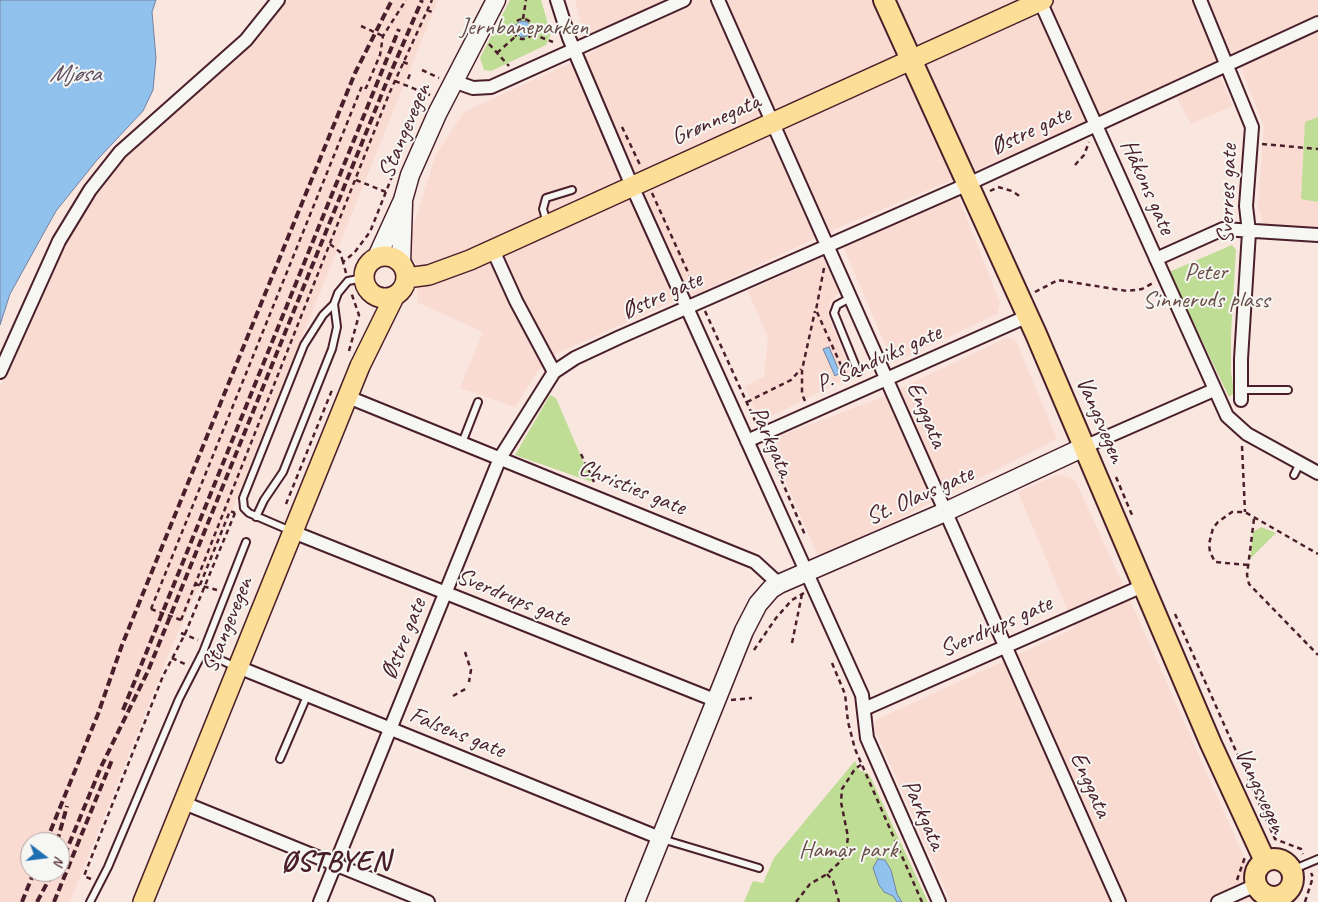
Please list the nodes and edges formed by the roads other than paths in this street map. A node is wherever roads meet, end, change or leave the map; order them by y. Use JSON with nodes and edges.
{"nodes":[{"id":1,"x":278,"y":0,"type":"edge"},
{"id":2,"x":496,"y":0,"type":"edge"},
{"id":3,"x":557,"y":0,"type":"edge"},
{"id":4,"x":684,"y":0,"type":"edge"},
{"id":5,"x":718,"y":0,"type":"edge"},
{"id":6,"x":884,"y":0,"type":"edge"},
{"id":7,"x":1200,"y":0,"type":"edge"},
{"id":8,"x":1042,"y":1,"type":"edge"},
{"id":9,"x":1318,"y":23,"type":"edge"},
{"id":10,"x":573,"y":50,"type":"junction"},
{"id":11,"x":912,"y":59,"type":"junction"},
{"id":12,"x":1227,"y":64,"type":"junction"},
{"id":13,"x":446,"y":80,"type":"junction"},
{"id":14,"x":771,"y":122,"type":"junction"},
{"id":15,"x":1095,"y":124,"type":"junction"},
{"id":16,"x":639,"y":182,"type":"junction"},
{"id":17,"x":968,"y":184,"type":"junction"},
{"id":18,"x":572,"y":190,"type":"dead end"},
{"id":19,"x":403,"y":200,"type":"junction"},
{"id":20,"x":548,"y":223,"type":"junction"},
{"id":21,"x":1248,"y":232,"type":"junction"},
{"id":22,"x":1318,"y":235,"type":"edge"},
{"id":23,"x":827,"y":247,"type":"junction"},
{"id":24,"x":492,"y":248,"type":"junction"},
{"id":25,"x":377,"y":257,"type":"junction"},
{"id":26,"x":1156,"y":259,"type":"junction"},
{"id":27,"x":404,"y":270,"type":"junction"},
{"id":28,"x":368,"y":286,"type":"junction"},
{"id":29,"x":394,"y":296,"type":"junction"},
{"id":30,"x":850,"y":298,"type":"junction"},
{"id":31,"x":334,"y":304,"type":"junction"},
{"id":32,"x":694,"y":305,"type":"junction"},
{"id":33,"x":1028,"y":316,"type":"junction"},
{"id":34,"x":360,"y":366,"type":"junction"},
{"id":35,"x":0,"y":372,"type":"edge"},
{"id":36,"x":554,"y":372,"type":"junction"},
{"id":37,"x":858,"y":372,"type":"dead end"},
{"id":38,"x":887,"y":379,"type":"junction"},
{"id":39,"x":1214,"y":390,"type":"junction"},
{"id":40,"x":1288,"y":390,"type":"dead end"},
{"id":41,"x":1241,"y":395,"type":"joint"},
{"id":42,"x":348,"y":397,"type":"junction"},
{"id":43,"x":478,"y":402,"type":"dead end"},
{"id":44,"x":747,"y":441,"type":"junction"},
{"id":45,"x":462,"y":443,"type":"junction"},
{"id":46,"x":1084,"y":447,"type":"junction"},
{"id":47,"x":500,"y":458,"type":"junction"},
{"id":48,"x":1318,"y":473,"type":"edge"},
{"id":49,"x":944,"y":512,"type":"junction"},
{"id":50,"x":256,"y":517,"type":"junction"},
{"id":51,"x":293,"y":532,"type":"junction"},
{"id":52,"x":246,"y":542,"type":"dead end"},
{"id":53,"x":807,"y":571,"type":"junction"},
{"id":54,"x":779,"y":584,"type":"junction"},
{"id":55,"x":1145,"y":585,"type":"junction"},
{"id":56,"x":445,"y":593,"type":"junction"},
{"id":57,"x":1004,"y":646,"type":"junction"},
{"id":58,"x":203,"y":652,"type":"junction"},
{"id":59,"x":238,"y":667,"type":"junction"},
{"id":60,"x":307,"y":696,"type":"junction"},
{"id":61,"x":725,"y":701,"type":"junction"},
{"id":62,"x":864,"y":709,"type":"junction"},
{"id":63,"x":391,"y":730,"type":"junction"},
{"id":64,"x":280,"y":759,"type":"dead end"},
{"id":65,"x":184,"y":803,"type":"junction"},
{"id":66,"x":660,"y":838,"type":"junction"},
{"id":67,"x":1318,"y":859,"type":"edge"},
{"id":68,"x":1265,"y":861,"type":"junction"},
{"id":69,"x":335,"y":864,"type":"junction"},
{"id":70,"x":759,"y":868,"type":"dead end"},
{"id":71,"x":1305,"y":872,"type":"junction"},
{"id":72,"x":1256,"y":885,"type":"junction"},
{"id":73,"x":1284,"y":899,"type":"edge"},
{"id":74,"x":90,"y":902,"type":"edge"},
{"id":75,"x":143,"y":902,"type":"edge"},
{"id":76,"x":320,"y":902,"type":"edge"},
{"id":77,"x":428,"y":902,"type":"edge"},
{"id":78,"x":635,"y":902,"type":"edge"},
{"id":79,"x":939,"y":902,"type":"edge"},
{"id":80,"x":1119,"y":902,"type":"edge"},
{"id":81,"x":1218,"y":902,"type":"edge"}],
"edges":[{"from":1,"to":35,"type":"street"},
{"from":2,"to":13,"type":"main road","name":"Stangevegen"},
{"from":3,"to":10,"type":"street","name":"Parkgata"},
{"from":4,"to":10,"type":"street"},
{"from":5,"to":14,"type":"street","name":"Enggata"},
{"from":6,"to":11,"type":"highway","name":"Vangsvegen"},
{"from":7,"to":12,"type":"street","name":"Sverres gate"},
{"from":8,"to":11,"type":"main road","name":"Grønnegata"},
{"from":8,"to":15,"type":"street","name":"Håkons gate"},
{"from":9,"to":12,"type":"street","name":"Østre gate"},
{"from":10,"to":13,"type":"street"},
{"from":10,"to":16,"type":"street","name":"Parkgata"},
{"from":11,"to":14,"type":"main road","name":"Grønnegata"},
{"from":11,"to":17,"type":"highway","name":"Vangsvegen"},
{"from":12,"to":15,"type":"street","name":"Østre gate"},
{"from":12,"to":21,"type":"street","name":"Sverres gate"},
{"from":13,"to":19,"type":"main road","name":"Stangevegen"},
{"from":14,"to":16,"type":"main road","name":"Grønnegata"},
{"from":14,"to":23,"type":"street","name":"Enggata"},
{"from":15,"to":17,"type":"street","name":"Østre gate"},
{"from":15,"to":26,"type":"street","name":"Håkons gate"},
{"from":16,"to":20,"type":"main road","name":"Grønnegata"},
{"from":16,"to":32,"type":"street","name":"Parkgata"},
{"from":17,"to":23,"type":"street","name":"Østre gate"},
{"from":17,"to":33,"type":"highway","name":"Vangsvegen"},
{"from":18,"to":20,"type":"lane"},
{"from":19,"to":25,"type":"main road","name":"Stangevegen"},
{"from":19,"to":27,"type":"main road","name":"Stangevegen"},
{"from":20,"to":24,"type":"main road","name":"Grønnegata"},
{"from":21,"to":22,"type":"street"},
{"from":21,"to":26,"type":"street"},
{"from":21,"to":41,"type":"street","name":"Sverres gate"},
{"from":23,"to":30,"type":"street","name":"Enggata"},
{"from":23,"to":32,"type":"street","name":"Østre gate"},
{"from":24,"to":27,"type":"main road","name":"Grønnegata"},
{"from":24,"to":36,"type":"street"},
{"from":25,"to":27,"type":"main road"},
{"from":25,"to":28,"type":"main road"},
{"from":26,"to":39,"type":"street","name":"Håkons gate"},
{"from":27,"to":29,"type":"main road"},
{"from":28,"to":29,"type":"main road"},
{"from":28,"to":31,"type":"lane"},
{"from":28,"to":34,"type":"main road","name":"Stangevegen"},
{"from":29,"to":34,"type":"main road","name":"Stangevegen"},
{"from":30,"to":37,"type":"lane"},
{"from":30,"to":38,"type":"street","name":"Enggata"},
{"from":31,"to":50,"type":"lane"},
{"from":31,"to":50,"type":"lane"},
{"from":32,"to":36,"type":"street","name":"Østre gate"},
{"from":32,"to":44,"type":"street","name":"Parkgata"},
{"from":33,"to":38,"type":"street","name":"P. Sandviks gate"},
{"from":33,"to":46,"type":"highway","name":"Vangsvegen"},
{"from":34,"to":42,"type":"main road","name":"Stangevegen"},
{"from":36,"to":47,"type":"street","name":"Østre gate"},
{"from":38,"to":44,"type":"street","name":"P. Sandviks gate"},
{"from":38,"to":49,"type":"street","name":"Enggata"},
{"from":39,"to":46,"type":"street","name":"St. Olavs gate"},
{"from":39,"to":48,"type":"street"},
{"from":40,"to":41,"type":"lane"},
{"from":42,"to":45,"type":"street","name":"Christies gate"},
{"from":42,"to":51,"type":"main road","name":"Stangevegen"},
{"from":43,"to":45,"type":"lane"},
{"from":44,"to":53,"type":"street","name":"Parkgata"},
{"from":45,"to":47,"type":"street","name":"Christies gate"},
{"from":46,"to":49,"type":"main road","name":"St. Olavs gate"},
{"from":46,"to":55,"type":"highway","name":"Vangsvegen"},
{"from":47,"to":54,"type":"street","name":"Christies gate"},
{"from":47,"to":56,"type":"street","name":"Østre gate"},
{"from":49,"to":53,"type":"main road","name":"St. Olavs gate"},
{"from":49,"to":57,"type":"street","name":"Enggata"},
{"from":50,"to":51,"type":"lane"},
{"from":51,"to":56,"type":"street","name":"Sverdrups gate"},
{"from":51,"to":59,"type":"main road","name":"Stangevegen"},
{"from":52,"to":58,"type":"lane"},
{"from":53,"to":54,"type":"main road","name":"St. Olavs gate"},
{"from":53,"to":62,"type":"street","name":"Parkgata"},
{"from":54,"to":61,"type":"main road","name":"St. Olavs gate"},
{"from":55,"to":57,"type":"street","name":"Sverdrups gate"},
{"from":55,"to":68,"type":"highway","name":"Vangsvegen"},
{"from":56,"to":61,"type":"street","name":"Sverdrups gate"},
{"from":56,"to":63,"type":"street","name":"Østre gate"},
{"from":57,"to":62,"type":"street","name":"Sverdrups gate"},
{"from":57,"to":80,"type":"street","name":"Enggata"},
{"from":58,"to":59,"type":"lane"},
{"from":58,"to":74,"type":"lane"},
{"from":59,"to":60,"type":"street","name":"Falsens gate"},
{"from":59,"to":65,"type":"main road","name":"Stangevegen"},
{"from":60,"to":63,"type":"street","name":"Falsens gate"},
{"from":60,"to":64,"type":"lane"},
{"from":61,"to":66,"type":"main road","name":"St. Olavs gate"},
{"from":62,"to":79,"type":"street","name":"Parkgata"},
{"from":63,"to":66,"type":"street","name":"Falsens gate"},
{"from":63,"to":69,"type":"street","name":"Østre gate"},
{"from":65,"to":69,"type":"street"},
{"from":65,"to":75,"type":"main road","name":"Stangevegen"},
{"from":66,"to":70,"type":"lane"},
{"from":66,"to":78,"type":"main road","name":"St. Olavs gate"},
{"from":67,"to":71,"type":"lane"},
{"from":68,"to":71,"type":"highway"},
{"from":68,"to":72,"type":"highway"},
{"from":69,"to":76,"type":"street","name":"Østre gate"},
{"from":69,"to":77,"type":"street"},
{"from":71,"to":73,"type":"highway"},
{"from":72,"to":73,"type":"highway"},
{"from":72,"to":81,"type":"street"}]}
